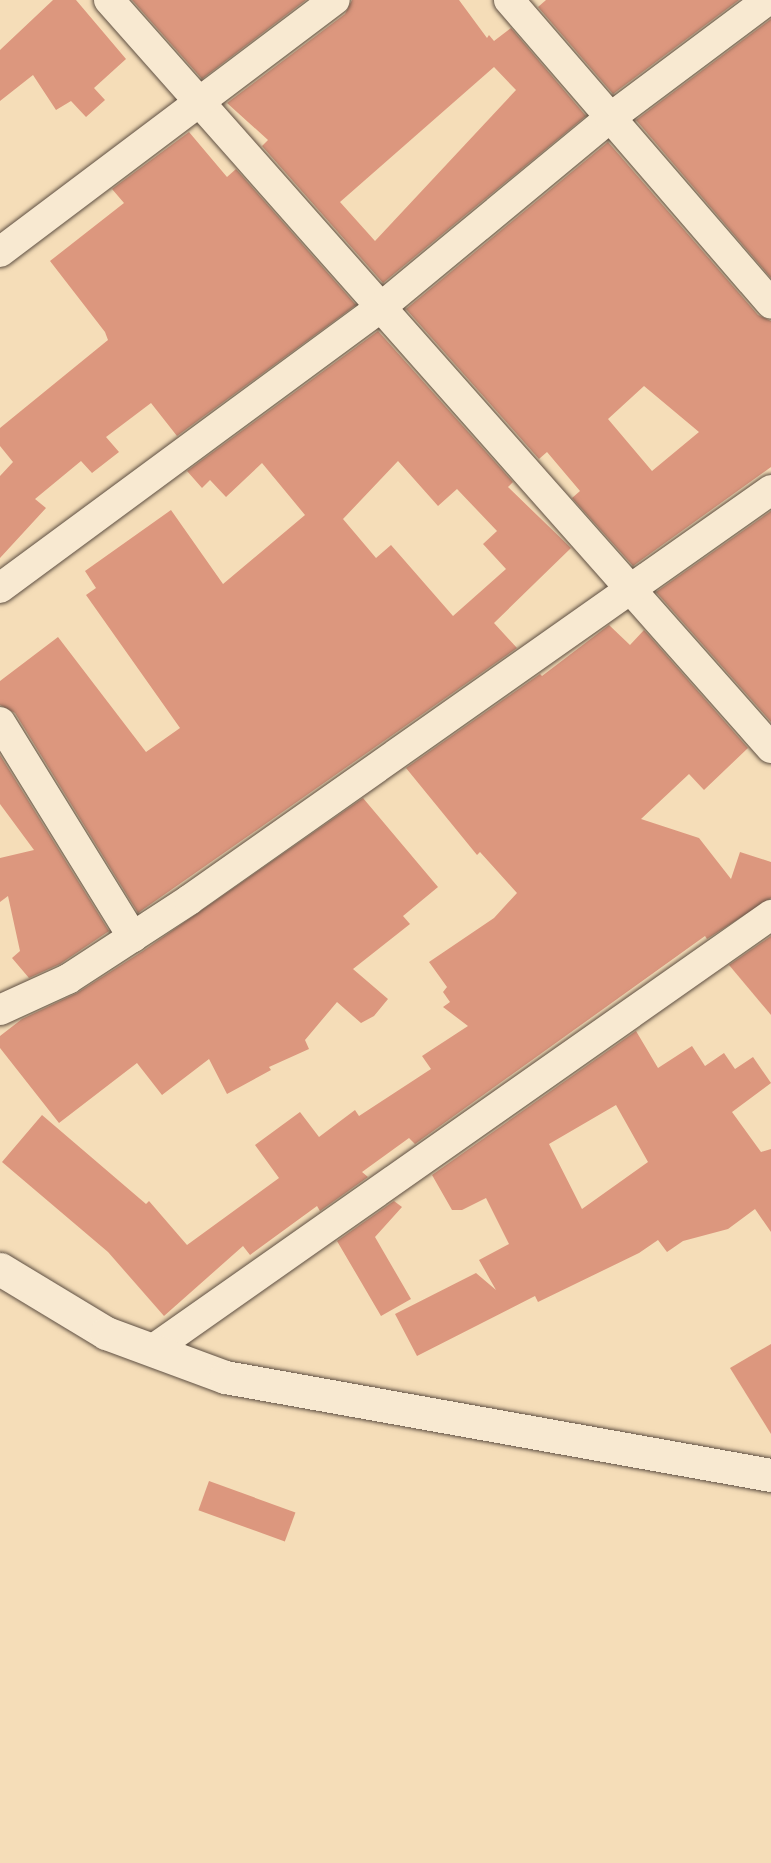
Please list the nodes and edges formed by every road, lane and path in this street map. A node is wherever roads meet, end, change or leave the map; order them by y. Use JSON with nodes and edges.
{"nodes":[{"id":1,"x":109,"y":0,"type":"edge"},
{"id":2,"x":335,"y":0,"type":"edge"},
{"id":3,"x":509,"y":0,"type":"edge"},
{"id":4,"x":768,"y":0,"type":"edge"},
{"id":5,"x":198,"y":101,"type":"junction"},
{"id":6,"x":610,"y":118,"type":"junction"},
{"id":7,"x":0,"y":252,"type":"edge"},
{"id":8,"x":771,"y":304,"type":"edge"},
{"id":9,"x":380,"y":308,"type":"junction"},
{"id":10,"x":771,"y":490,"type":"edge"},
{"id":11,"x":0,"y":588,"type":"edge"},
{"id":12,"x":630,"y":591,"type":"junction"},
{"id":13,"x":0,"y":722,"type":"edge"},
{"id":14,"x":771,"y":748,"type":"edge"},
{"id":15,"x":771,"y":915,"type":"edge"},
{"id":16,"x":133,"y":937,"type":"junction"},
{"id":17,"x":0,"y":1010,"type":"edge"},
{"id":18,"x":0,"y":1269,"type":"edge"},
{"id":19,"x":152,"y":1350,"type":"junction"},
{"id":20,"x":771,"y":1475,"type":"edge"}],
"edges":[{"from":1,"to":5,"type":"street"},
{"from":2,"to":5,"type":"street"},
{"from":3,"to":6,"type":"street"},
{"from":4,"to":6,"type":"street"},
{"from":5,"to":7,"type":"street"},
{"from":5,"to":9,"type":"street"},
{"from":6,"to":8,"type":"street"},
{"from":6,"to":9,"type":"street"},
{"from":9,"to":11,"type":"street"},
{"from":9,"to":12,"type":"street"},
{"from":10,"to":12,"type":"street"},
{"from":12,"to":14,"type":"street"},
{"from":12,"to":16,"type":"street"},
{"from":13,"to":16,"type":"street"},
{"from":15,"to":19,"type":"street"},
{"from":16,"to":17,"type":"street"},
{"from":18,"to":19,"type":"main road"},
{"from":19,"to":20,"type":"main road"}]}
